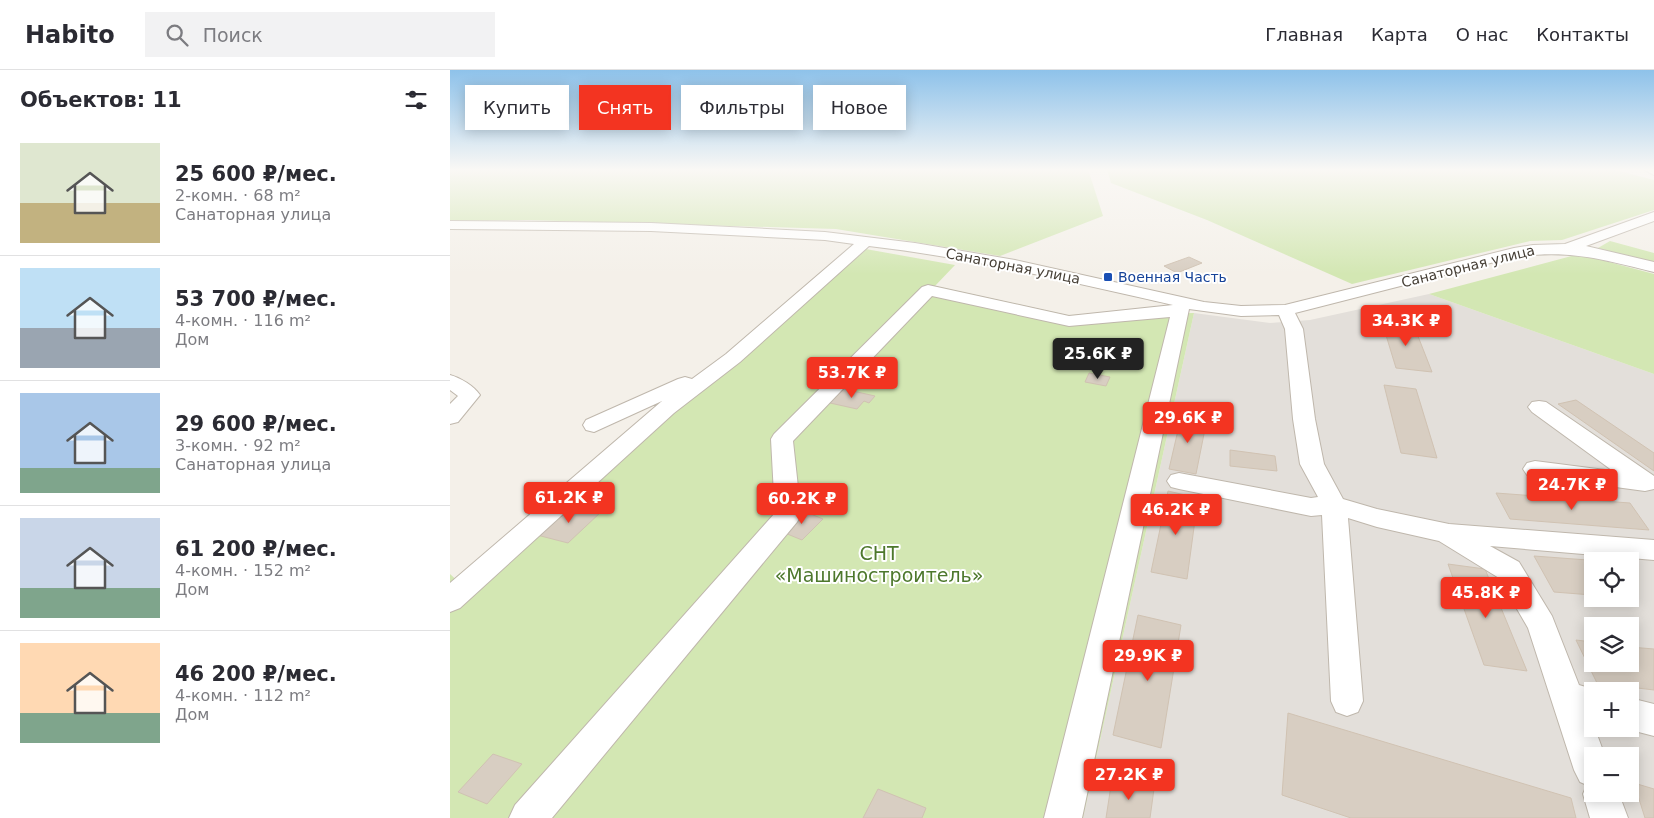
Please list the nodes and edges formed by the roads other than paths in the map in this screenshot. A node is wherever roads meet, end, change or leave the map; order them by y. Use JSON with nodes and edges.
{"nodes":[{"id":1,"x":1654,"y":216,"type":"edge"},
{"id":2,"x":450,"y":225,"type":"edge"},
{"id":3,"x":866,"y":241,"type":"junction"},
{"id":4,"x":1570,"y":248,"type":"junction"},
{"id":5,"x":1654,"y":267,"type":"edge"},
{"id":6,"x":1181,"y":306,"type":"junction"},
{"id":7,"x":1285,"y":310,"type":"junction"},
{"id":8,"x":733,"y":358,"type":"junction"},
{"id":9,"x":450,"y":381,"type":"edge"},
{"id":10,"x":1539,"y":407,"type":"dead end"},
{"id":11,"x":450,"y":417,"type":"edge"},
{"id":12,"x":594,"y":425,"type":"dead end"},
{"id":13,"x":1535,"y":469,"type":"dead end"},
{"id":14,"x":1179,"y":482,"type":"dead end"},
{"id":15,"x":1651,"y":489,"type":"edge"},
{"id":16,"x":1334,"y":505,"type":"junction"},
{"id":17,"x":1446,"y":533,"type":"junction"},
{"id":18,"x":1528,"y":539,"type":"junction"},
{"id":19,"x":1654,"y":550,"type":"edge"},
{"id":20,"x":1510,"y":570,"type":"junction"},
{"id":21,"x":450,"y":600,"type":"edge"},
{"id":22,"x":1580,"y":700,"type":"edge"},
{"id":23,"x":1347,"y":702,"type":"dead end"},
{"id":24,"x":1639,"y":716,"type":"edge"},
{"id":25,"x":1654,"y":720,"type":"edge"},
{"id":26,"x":1588,"y":747,"type":"edge"},
{"id":27,"x":1604,"y":802,"type":"edge"},
{"id":28,"x":528,"y":818,"type":"edge"},
{"id":29,"x":1063,"y":818,"type":"edge"},
{"id":30,"x":1609,"y":818,"type":"edge"}],
"edges":[{"from":1,"to":4,"type":"street"},
{"from":2,"to":3,"type":"street","name":"Санаторная улица"},
{"from":3,"to":6,"type":"street","name":"Санаторная улица"},
{"from":3,"to":8,"type":"street"},
{"from":4,"to":5,"type":"street","name":"Санаторная улица"},
{"from":4,"to":7,"type":"street","name":"Санаторная улица"},
{"from":6,"to":7,"type":"street","name":"Санаторная улица"},
{"from":6,"to":28,"type":"street"},
{"from":6,"to":29,"type":"street"},
{"from":7,"to":16,"type":"street"},
{"from":8,"to":12,"type":"street"},
{"from":8,"to":21,"type":"street"},
{"from":9,"to":11,"type":"street"},
{"from":10,"to":15,"type":"street"},
{"from":13,"to":15,"type":"street"},
{"from":14,"to":16,"type":"street"},
{"from":16,"to":17,"type":"street"},
{"from":16,"to":23,"type":"street"},
{"from":17,"to":18,"type":"street"},
{"from":17,"to":20,"type":"street"},
{"from":18,"to":19,"type":"street"},
{"from":18,"to":20,"type":"street"},
{"from":20,"to":22,"type":"street"},
{"from":22,"to":26,"type":"street"},
{"from":24,"to":25,"type":"street"},
{"from":27,"to":30,"type":"street"}]}
